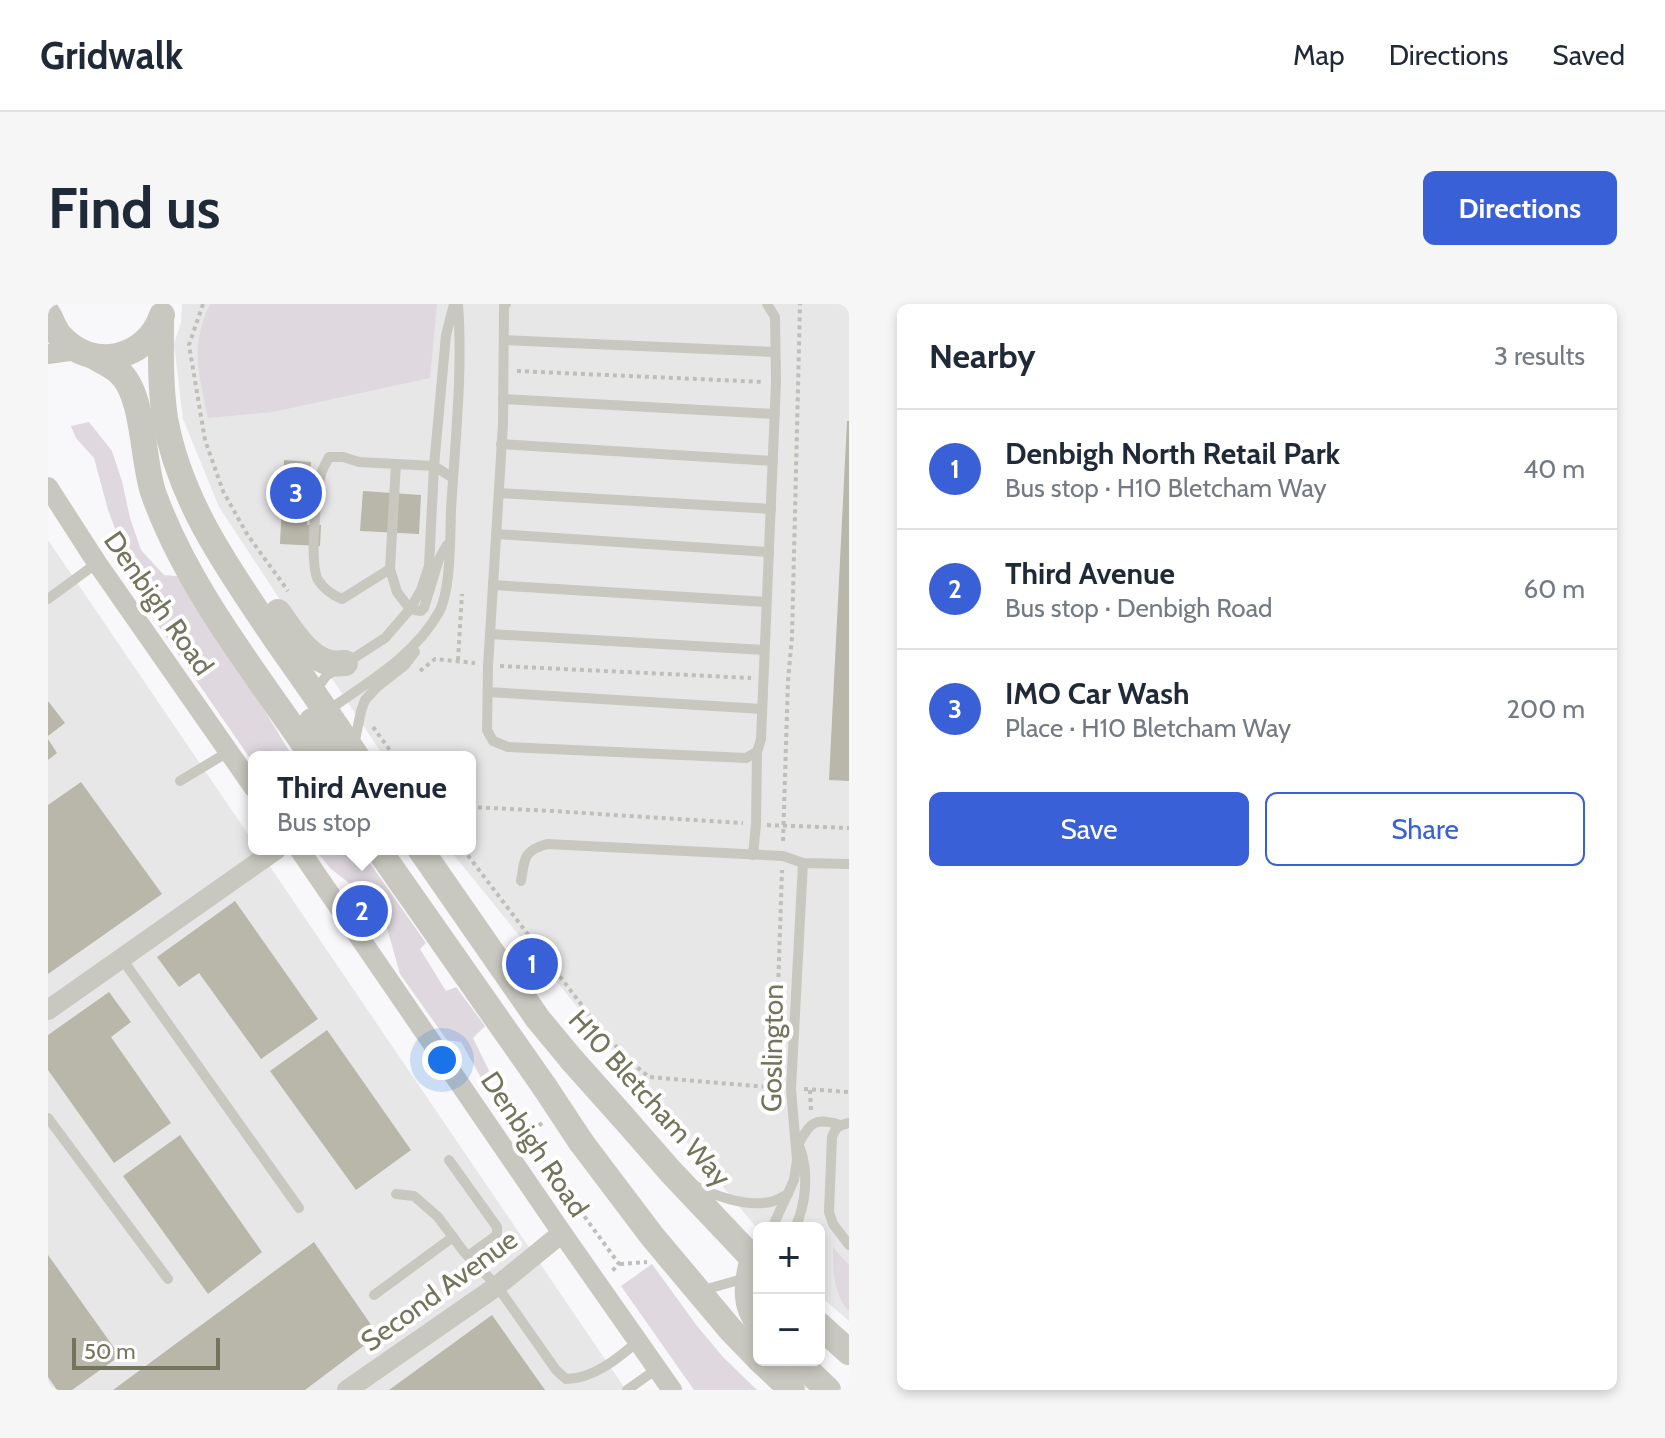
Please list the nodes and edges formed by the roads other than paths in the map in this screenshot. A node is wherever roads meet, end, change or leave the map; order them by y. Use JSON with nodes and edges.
{"nodes":[{"id":1,"x":456,"y":304,"type":"edge"},
{"id":2,"x":506,"y":304,"type":"edge"},
{"id":3,"x":767,"y":304,"type":"edge"},
{"id":4,"x":163,"y":312,"type":"edge"},
{"id":5,"x":48,"y":314,"type":"edge"},
{"id":6,"x":504,"y":340,"type":"junction"},
{"id":7,"x":775,"y":352,"type":"junction"},
{"id":8,"x":85,"y":353,"type":"junction"},
{"id":9,"x":48,"y":354,"type":"edge"},
{"id":10,"x":163,"y":398,"type":"junction"},
{"id":11,"x":503,"y":399,"type":"junction"},
{"id":12,"x":775,"y":414,"type":"junction"},
{"id":13,"x":501,"y":444,"type":"junction"},
{"id":14,"x":773,"y":461,"type":"junction"},
{"id":15,"x":396,"y":464,"type":"junction"},
{"id":16,"x":434,"y":466,"type":"junction"},
{"id":17,"x":453,"y":478,"type":"junction"},
{"id":18,"x":48,"y":487,"type":"edge"},
{"id":19,"x":499,"y":493,"type":"junction"},
{"id":20,"x":771,"y":509,"type":"junction"},
{"id":21,"x":496,"y":534,"type":"junction"},
{"id":22,"x":449,"y":542,"type":"junction"},
{"id":23,"x":769,"y":552,"type":"junction"},
{"id":24,"x":97,"y":563,"type":"junction"},
{"id":25,"x":390,"y":569,"type":"junction"},
{"id":26,"x":493,"y":585,"type":"junction"},
{"id":27,"x":48,"y":599,"type":"edge"},
{"id":28,"x":766,"y":602,"type":"junction"},
{"id":29,"x":410,"y":609,"type":"junction"},
{"id":30,"x":441,"y":610,"type":"junction"},
{"id":31,"x":490,"y":634,"type":"junction"},
{"id":32,"x":764,"y":650,"type":"junction"},
{"id":33,"x":345,"y":663,"type":"junction"},
{"id":34,"x":488,"y":692,"type":"junction"},
{"id":35,"x":280,"y":709,"type":"junction"},
{"id":36,"x":317,"y":709,"type":"junction"},
{"id":37,"x":762,"y":709,"type":"junction"},
{"id":38,"x":309,"y":751,"type":"edge"},
{"id":39,"x":345,"y":751,"type":"edge"},
{"id":40,"x":349,"y":751,"type":"edge"},
{"id":41,"x":228,"y":752,"type":"junction"},
{"id":42,"x":757,"y":752,"type":"junction"},
{"id":43,"x":248,"y":780,"type":"edge"},
{"id":44,"x":180,"y":781,"type":"dead end"},
{"id":45,"x":269,"y":855,"type":"edge"},
{"id":46,"x":303,"y":855,"type":"edge"},
{"id":47,"x":382,"y":855,"type":"edge"},
{"id":48,"x":400,"y":855,"type":"edge"},
{"id":49,"x":424,"y":855,"type":"edge"},
{"id":50,"x":753,"y":855,"type":"junction"},
{"id":51,"x":803,"y":863,"type":"junction"},
{"id":52,"x":849,"y":864,"type":"edge"},
{"id":53,"x":521,"y":881,"type":"dead end"},
{"id":54,"x":122,"y":959,"type":"junction"},
{"id":55,"x":48,"y":1010,"type":"edge"},
{"id":56,"x":510,"y":1037,"type":"junction"},
{"id":57,"x":48,"y":1118,"type":"edge"},
{"id":58,"x":844,"y":1124,"type":"edge"},
{"id":59,"x":797,"y":1138,"type":"junction"},
{"id":60,"x":449,"y":1160,"type":"dead end"},
{"id":61,"x":671,"y":1172,"type":"junction"},
{"id":62,"x":396,"y":1194,"type":"dead end"},
{"id":63,"x":788,"y":1194,"type":"junction"},
{"id":64,"x":299,"y":1208,"type":"dead end"},
{"id":65,"x":775,"y":1222,"type":"edge"},
{"id":66,"x":798,"y":1222,"type":"edge"},
{"id":67,"x":562,"y":1233,"type":"junction"},
{"id":68,"x":453,"y":1237,"type":"junction"},
{"id":69,"x":849,"y":1245,"type":"edge"},
{"id":70,"x":468,"y":1256,"type":"junction"},
{"id":71,"x":753,"y":1262,"type":"edge"},
{"id":72,"x":753,"y":1265,"type":"edge"},
{"id":73,"x":753,"y":1273,"type":"edge"},
{"id":74,"x":168,"y":1279,"type":"dead end"},
{"id":75,"x":497,"y":1286,"type":"junction"},
{"id":76,"x":699,"y":1291,"type":"junction"},
{"id":77,"x":374,"y":1295,"type":"dead end"},
{"id":78,"x":753,"y":1316,"type":"edge"},
{"id":79,"x":825,"y":1330,"type":"edge"},
{"id":80,"x":639,"y":1340,"type":"junction"},
{"id":81,"x":753,"y":1352,"type":"edge"},
{"id":82,"x":849,"y":1352,"type":"edge"},
{"id":83,"x":767,"y":1366,"type":"edge"},
{"id":84,"x":803,"y":1366,"type":"edge"},
{"id":85,"x":658,"y":1368,"type":"junction"},
{"id":86,"x":347,"y":1390,"type":"edge"},
{"id":87,"x":627,"y":1390,"type":"edge"},
{"id":88,"x":672,"y":1390,"type":"edge"},
{"id":89,"x":792,"y":1390,"type":"edge"},
{"id":90,"x":828,"y":1390,"type":"edge"}],
"edges":[{"from":1,"to":16,"type":"lane"},
{"from":1,"to":17,"type":"lane"},
{"from":2,"to":6,"type":"lane"},
{"from":3,"to":7,"type":"lane"},
{"from":4,"to":8,"type":"street"},
{"from":4,"to":10,"type":"street"},
{"from":5,"to":8,"type":"street"},
{"from":6,"to":7,"type":"lane"},
{"from":6,"to":11,"type":"lane"},
{"from":7,"to":12,"type":"lane"},
{"from":8,"to":9,"type":"street"},
{"from":8,"to":35,"type":"street"},
{"from":10,"to":33,"type":"street"},
{"from":10,"to":36,"type":"street"},
{"from":11,"to":12,"type":"lane"},
{"from":11,"to":13,"type":"lane"},
{"from":12,"to":14,"type":"lane"},
{"from":13,"to":14,"type":"lane"},
{"from":13,"to":19,"type":"lane"},
{"from":14,"to":20,"type":"lane"},
{"from":15,"to":16,"type":"lane"},
{"from":15,"to":25,"type":"lane"},
{"from":15,"to":25,"type":"lane"},
{"from":16,"to":17,"type":"lane"},
{"from":16,"to":29,"type":"lane"},
{"from":17,"to":22,"type":"lane"},
{"from":18,"to":24,"type":"street","name":"Denbigh Road"},
{"from":19,"to":20,"type":"lane"},
{"from":19,"to":21,"type":"lane"},
{"from":20,"to":23,"type":"lane"},
{"from":21,"to":23,"type":"lane"},
{"from":21,"to":26,"type":"lane"},
{"from":22,"to":29,"type":"lane"},
{"from":22,"to":30,"type":"lane"},
{"from":23,"to":28,"type":"lane"},
{"from":24,"to":27,"type":"lane"},
{"from":24,"to":41,"type":"street","name":"Denbigh Road"},
{"from":25,"to":29,"type":"lane"},
{"from":26,"to":28,"type":"lane"},
{"from":26,"to":31,"type":"lane"},
{"from":28,"to":32,"type":"lane"},
{"from":29,"to":33,"type":"lane"},
{"from":30,"to":36,"type":"lane"},
{"from":30,"to":40,"type":"lane"},
{"from":31,"to":32,"type":"lane"},
{"from":31,"to":34,"type":"lane"},
{"from":32,"to":37,"type":"lane"},
{"from":33,"to":36,"type":"lane"},
{"from":34,"to":37,"type":"lane"},
{"from":34,"to":42,"type":"lane"},
{"from":35,"to":36,"type":"lane"},
{"from":35,"to":38,"type":"street"},
{"from":36,"to":39,"type":"street"},
{"from":37,"to":42,"type":"lane"},
{"from":41,"to":43,"type":"street","name":"Denbigh Road"},
{"from":41,"to":44,"type":"lane"},
{"from":42,"to":50,"type":"lane"},
{"from":45,"to":54,"type":"street"},
{"from":46,"to":67,"type":"street","name":"Denbigh Road"},
{"from":47,"to":56,"type":"street"},
{"from":48,"to":56,"type":"street"},
{"from":49,"to":61,"type":"street","name":"H10 Bletcham Way","bridge":true},
{"from":50,"to":51,"type":"lane"},
{"from":50,"to":53,"type":"lane"},
{"from":51,"to":52,"type":"lane"},
{"from":51,"to":59,"type":"lane","name":"Goslington"},
{"from":54,"to":55,"type":"street"},
{"from":54,"to":64,"type":"lane"},
{"from":56,"to":76,"type":"street","bridge":true},
{"from":57,"to":74,"type":"lane"},
{"from":58,"to":59,"type":"lane"},
{"from":58,"to":69,"type":"lane"},
{"from":59,"to":63,"type":"lane","name":"Goslington"},
{"from":59,"to":66,"type":"lane"},
{"from":60,"to":70,"type":"lane"},
{"from":61,"to":63,"type":"lane"},
{"from":61,"to":71,"type":"street","name":"H10 Bletcham Way"},
{"from":62,"to":68,"type":"lane"},
{"from":63,"to":65,"type":"lane","name":"Goslington"},
{"from":67,"to":75,"type":"street","name":"Second Avenue"},
{"from":67,"to":80,"type":"street","name":"Denbigh Road"},
{"from":68,"to":70,"type":"lane"},
{"from":68,"to":77,"type":"lane"},
{"from":70,"to":75,"type":"lane"},
{"from":72,"to":76,"type":"lane"},
{"from":73,"to":78,"type":"street"},
{"from":75,"to":80,"type":"lane"},
{"from":75,"to":86,"type":"street","name":"Second Avenue"},
{"from":76,"to":81,"type":"street"},
{"from":79,"to":82,"type":"street"},
{"from":80,"to":85,"type":"street","name":"Denbigh Road"},
{"from":83,"to":89,"type":"street"},
{"from":84,"to":90,"type":"street"},
{"from":85,"to":87,"type":"lane"},
{"from":85,"to":88,"type":"street","name":"Denbigh Road"}]}
